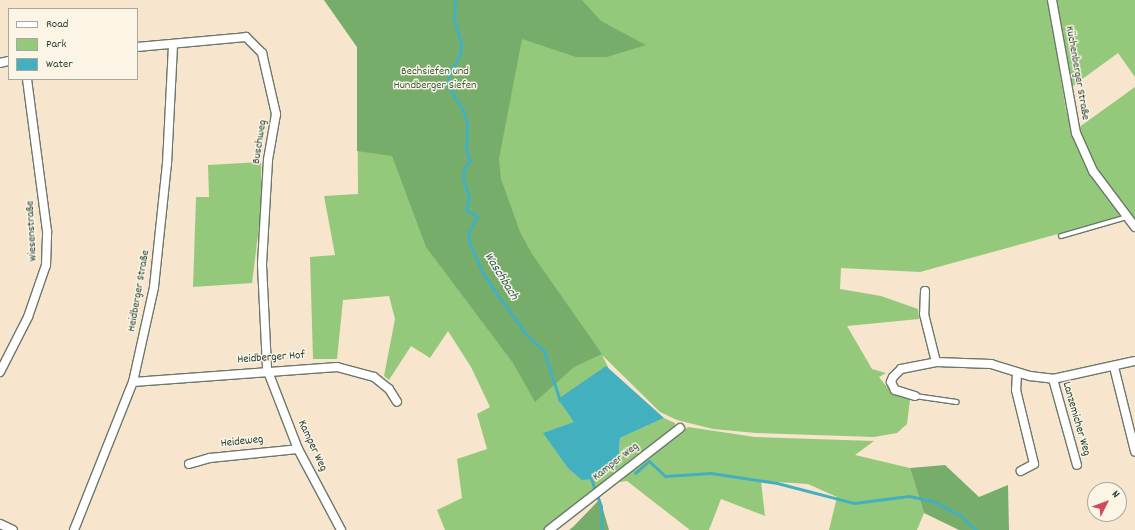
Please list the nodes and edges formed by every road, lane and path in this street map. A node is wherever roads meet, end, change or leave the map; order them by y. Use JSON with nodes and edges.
{"nodes":[{"id":1,"x":1052,"y":0,"type":"edge"},
{"id":2,"x":174,"y":44,"type":"junction"},
{"id":3,"x":138,"y":48,"type":"edge"},
{"id":4,"x":27,"y":80,"type":"edge"},
{"id":5,"x":1127,"y":217,"type":"junction"},
{"id":6,"x":1135,"y":227,"type":"edge"},
{"id":7,"x":1061,"y":236,"type":"dead end"},
{"id":8,"x":925,"y":291,"type":"dead end"},
{"id":9,"x":1135,"y":361,"type":"edge"},
{"id":10,"x":936,"y":362,"type":"junction"},
{"id":11,"x":1114,"y":367,"type":"junction"},
{"id":12,"x":267,"y":370,"type":"junction"},
{"id":13,"x":0,"y":372,"type":"edge"},
{"id":14,"x":1017,"y":373,"type":"junction"},
{"id":15,"x":1053,"y":379,"type":"junction"},
{"id":16,"x":133,"y":382,"type":"junction"},
{"id":17,"x":915,"y":396,"type":"joint"},
{"id":18,"x":397,"y":402,"type":"dead end"},
{"id":19,"x":957,"y":402,"type":"dead end"},
{"id":20,"x":680,"y":428,"type":"dead end"},
{"id":21,"x":298,"y":448,"type":"junction"},
{"id":22,"x":1135,"y":451,"type":"edge"},
{"id":23,"x":189,"y":464,"type":"dead end"},
{"id":24,"x":1077,"y":465,"type":"dead end"},
{"id":25,"x":1021,"y":471,"type":"dead end"},
{"id":26,"x":0,"y":524,"type":"edge"},
{"id":27,"x":13,"y":530,"type":"edge"},
{"id":28,"x":74,"y":530,"type":"edge"},
{"id":29,"x":341,"y":530,"type":"edge"},
{"id":30,"x":549,"y":530,"type":"edge"}],
"edges":[{"from":1,"to":5,"type":"street","name":"Küchenberger Straße"},
{"from":2,"to":3,"type":"street","name":"Buschweg"},
{"from":2,"to":12,"type":"street","name":"Buschweg"},
{"from":2,"to":16,"type":"street","name":"Heidberger Straße"},
{"from":4,"to":13,"type":"street","name":"Wiesenstraße"},
{"from":5,"to":6,"type":"street","name":"Küchenberger Straße"},
{"from":5,"to":7,"type":"lane"},
{"from":8,"to":10,"type":"street"},
{"from":9,"to":11,"type":"street","name":"Lanzemicher Weg"},
{"from":10,"to":14,"type":"street","name":"Lanzemicher Weg"},
{"from":10,"to":17,"type":"street","name":"Lanzemicher Weg"},
{"from":11,"to":15,"type":"street","name":"Lanzemicher Weg"},
{"from":11,"to":22,"type":"street"},
{"from":12,"to":16,"type":"street","name":"Heidberger Hof"},
{"from":12,"to":18,"type":"street","name":"Heidberger Hof"},
{"from":12,"to":21,"type":"street","name":"Kamper Weg"},
{"from":14,"to":15,"type":"street","name":"Lanzemicher Weg"},
{"from":14,"to":25,"type":"street"},
{"from":15,"to":24,"type":"street","name":"Lanzemicher Weg"},
{"from":16,"to":28,"type":"street","name":"Heidberger Straße"},
{"from":17,"to":19,"type":"lane"},
{"from":20,"to":30,"type":"street","name":"Kamper Weg"},
{"from":21,"to":23,"type":"street","name":"Heideweg"},
{"from":21,"to":29,"type":"street","name":"Kamper Weg"},
{"from":26,"to":27,"type":"street"}]}
